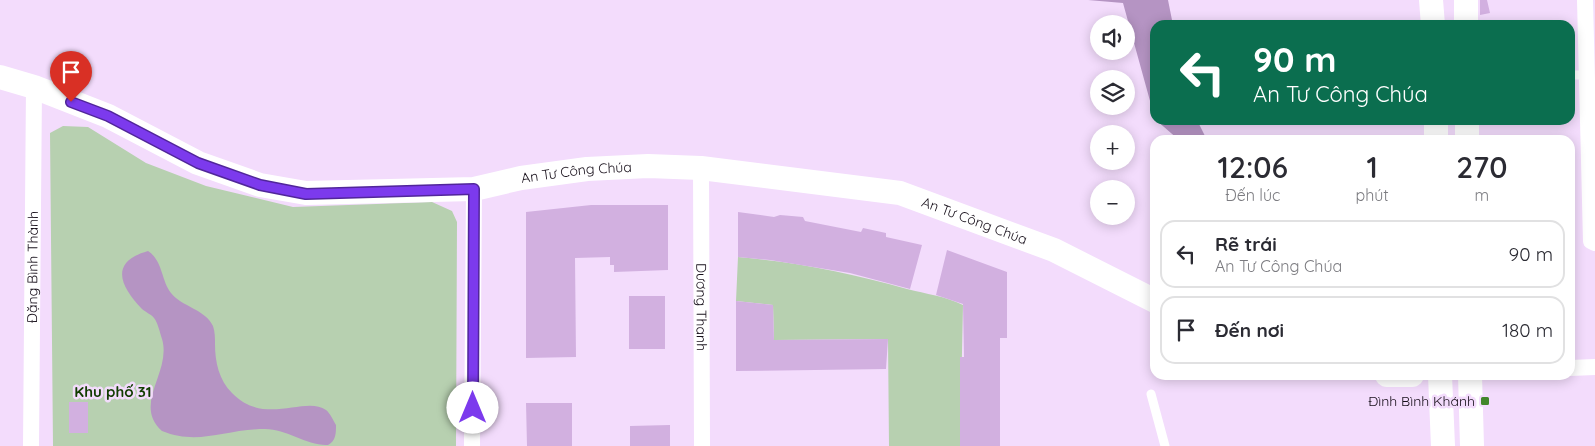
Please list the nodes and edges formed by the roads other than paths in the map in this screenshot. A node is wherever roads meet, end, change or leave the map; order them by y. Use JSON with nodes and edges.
{"nodes":[{"id":1,"x":1431,"y":0,"type":"edge"},
{"id":2,"x":1466,"y":0,"type":"edge"},
{"id":3,"x":1585,"y":0,"type":"edge"},
{"id":4,"x":1432,"y":20,"type":"edge"},
{"id":5,"x":1466,"y":20,"type":"edge"},
{"id":6,"x":1578,"y":75,"type":"edge"},
{"id":7,"x":0,"y":77,"type":"edge"},
{"id":8,"x":34,"y":87,"type":"junction"},
{"id":9,"x":701,"y":168,"type":"junction"},
{"id":10,"x":474,"y":189,"type":"junction"},
{"id":11,"x":1595,"y":243,"type":"edge"},
{"id":12,"x":1150,"y":298,"type":"edge"},
{"id":13,"x":1595,"y":367,"type":"edge"},
{"id":14,"x":1575,"y":368,"type":"edge"},
{"id":15,"x":1440,"y":380,"type":"edge"},
{"id":16,"x":1470,"y":380,"type":"edge"},
{"id":17,"x":1151,"y":394,"type":"dead end"},
{"id":18,"x":31,"y":446,"type":"edge"},
{"id":19,"x":472,"y":446,"type":"edge"},
{"id":20,"x":702,"y":446,"type":"edge"},
{"id":21,"x":1165,"y":446,"type":"edge"},
{"id":22,"x":1443,"y":446,"type":"edge"},
{"id":23,"x":1472,"y":446,"type":"edge"}],
"edges":[{"from":1,"to":4,"type":"street"},
{"from":2,"to":5,"type":"street"},
{"from":3,"to":6,"type":"street"},
{"from":6,"to":11,"type":"street"},
{"from":7,"to":8,"type":"street","name":"An Tư Công Chúa"},
{"from":8,"to":10,"type":"street","name":"An Tư Công Chúa"},
{"from":8,"to":18,"type":"street","name":"Đặng Bình Thành"},
{"from":9,"to":10,"type":"street","name":"An Tư Công Chúa"},
{"from":9,"to":12,"type":"street","name":"An Tư Công Chúa"},
{"from":9,"to":20,"type":"street","name":"Dương Thanh"},
{"from":10,"to":19,"type":"street"},
{"from":13,"to":14,"type":"street"},
{"from":15,"to":22,"type":"street"},
{"from":16,"to":23,"type":"street"},
{"from":17,"to":21,"type":"lane"}]}
